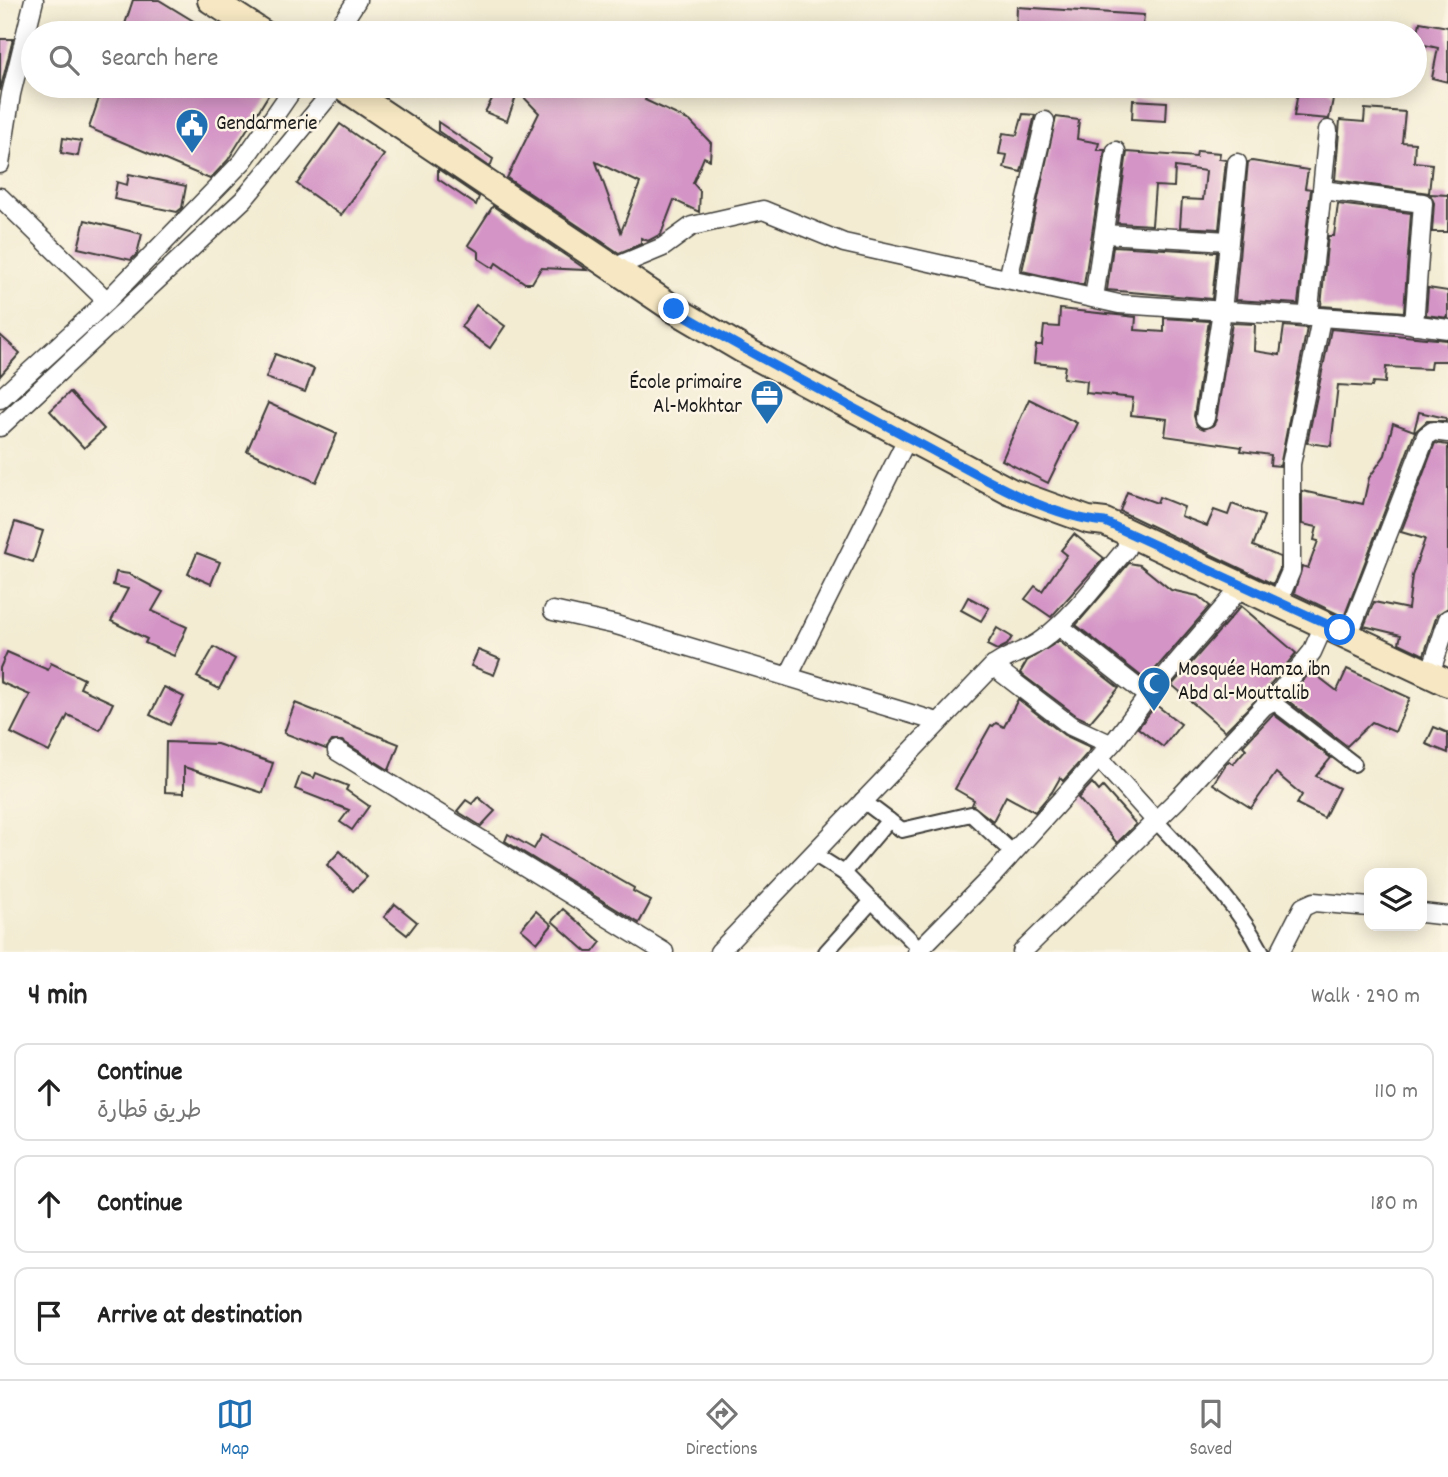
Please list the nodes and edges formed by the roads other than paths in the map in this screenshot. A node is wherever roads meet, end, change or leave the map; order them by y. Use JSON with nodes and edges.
{"nodes":[{"id":1,"x":34,"y":0,"type":"edge"},
{"id":2,"x":211,"y":0,"type":"edge"},
{"id":3,"x":357,"y":0,"type":"edge"},
{"id":4,"x":28,"y":21,"type":"edge"},
{"id":5,"x":243,"y":21,"type":"edge"},
{"id":6,"x":347,"y":21,"type":"edge"},
{"id":7,"x":21,"y":44,"type":"edge"},
{"id":8,"x":6,"y":94,"type":"edge"},
{"id":9,"x":287,"y":98,"type":"edge"},
{"id":10,"x":330,"y":98,"type":"edge"},
{"id":11,"x":358,"y":98,"type":"edge"},
{"id":12,"x":1045,"y":121,"type":"dead end"},
{"id":13,"x":1328,"y":130,"type":"dead end"},
{"id":14,"x":1116,"y":151,"type":"dead end"},
{"id":15,"x":1237,"y":163,"type":"dead end"},
{"id":16,"x":0,"y":164,"type":"edge"},
{"id":17,"x":1322,"y":190,"type":"junction"},
{"id":18,"x":0,"y":197,"type":"edge"},
{"id":19,"x":1104,"y":234,"type":"junction"},
{"id":20,"x":1229,"y":241,"type":"junction"},
{"id":21,"x":614,"y":267,"type":"junction"},
{"id":22,"x":1008,"y":279,"type":"junction"},
{"id":23,"x":1094,"y":298,"type":"junction"},
{"id":24,"x":107,"y":301,"type":"junction"},
{"id":25,"x":1222,"y":311,"type":"junction"},
{"id":26,"x":1315,"y":318,"type":"junction"},
{"id":27,"x":1414,"y":325,"type":"junction"},
{"id":28,"x":1448,"y":329,"type":"edge"},
{"id":29,"x":0,"y":399,"type":"edge"},
{"id":30,"x":1205,"y":418,"type":"dead end"},
{"id":31,"x":0,"y":427,"type":"edge"},
{"id":32,"x":1448,"y":433,"type":"edge"},
{"id":33,"x":908,"y":437,"type":"junction"},
{"id":34,"x":1128,"y":541,"type":"junction"},
{"id":35,"x":1238,"y":591,"type":"junction"},
{"id":36,"x":1278,"y":601,"type":"junction"},
{"id":37,"x":553,"y":611,"type":"dead end"},
{"id":38,"x":1448,"y":619,"type":"edge"},
{"id":39,"x":1059,"y":626,"type":"junction"},
{"id":40,"x":1322,"y":630,"type":"junction"},
{"id":41,"x":1349,"y":634,"type":"junction"},
{"id":42,"x":993,"y":666,"type":"junction"},
{"id":43,"x":789,"y":675,"type":"junction"},
{"id":44,"x":1439,"y":678,"type":"edge"},
{"id":45,"x":1148,"y":696,"type":"junction"},
{"id":46,"x":1272,"y":701,"type":"junction"},
{"id":47,"x":1448,"y":703,"type":"edge"},
{"id":48,"x":938,"y":722,"type":"junction"},
{"id":49,"x":337,"y":751,"type":"dead end"},
{"id":50,"x":1104,"y":751,"type":"junction"},
{"id":51,"x":1354,"y":765,"type":"dead end"},
{"id":52,"x":862,"y":800,"type":"junction"},
{"id":53,"x":889,"y":820,"type":"junction"},
{"id":54,"x":1156,"y":821,"type":"junction"},
{"id":55,"x":1013,"y":852,"type":"junction"},
{"id":56,"x":812,"y":853,"type":"junction"},
{"id":57,"x":844,"y":873,"type":"junction"},
{"id":58,"x":873,"y":901,"type":"junction"},
{"id":59,"x":1364,"y":907,"type":"edge"},
{"id":60,"x":1427,"y":914,"type":"edge"},
{"id":61,"x":1448,"y":916,"type":"edge"},
{"id":62,"x":919,"y":950,"type":"edge"},
{"id":63,"x":664,"y":952,"type":"edge"},
{"id":64,"x":719,"y":952,"type":"edge"},
{"id":65,"x":826,"y":952,"type":"edge"},
{"id":66,"x":1022,"y":952,"type":"edge"},
{"id":67,"x":1262,"y":952,"type":"edge"},
{"id":68,"x":1280,"y":952,"type":"edge"}],
"edges":[{"from":1,"to":4,"type":"street"},
{"from":2,"to":5,"type":"main road"},
{"from":3,"to":6,"type":"street"},
{"from":7,"to":8,"type":"street"},
{"from":8,"to":16,"type":"street"},
{"from":9,"to":24,"type":"street"},
{"from":10,"to":31,"type":"street"},
{"from":11,"to":21,"type":"main road"},
{"from":12,"to":22,"type":"street"},
{"from":13,"to":17,"type":"street"},
{"from":14,"to":19,"type":"street"},
{"from":15,"to":20,"type":"street"},
{"from":17,"to":26,"type":"street"},
{"from":17,"to":27,"type":"street"},
{"from":18,"to":24,"type":"street"},
{"from":19,"to":20,"type":"street"},
{"from":19,"to":23,"type":"street"},
{"from":20,"to":25,"type":"street"},
{"from":21,"to":22,"type":"street"},
{"from":21,"to":33,"type":"main road"},
{"from":22,"to":23,"type":"street"},
{"from":23,"to":25,"type":"street"},
{"from":24,"to":29,"type":"street"},
{"from":25,"to":26,"type":"street"},
{"from":25,"to":30,"type":"street"},
{"from":26,"to":27,"type":"street"},
{"from":26,"to":36,"type":"street"},
{"from":27,"to":28,"type":"street"},
{"from":32,"to":41,"type":"street"},
{"from":33,"to":34,"type":"main road"},
{"from":33,"to":43,"type":"street"},
{"from":34,"to":35,"type":"main road"},
{"from":34,"to":39,"type":"street"},
{"from":35,"to":36,"type":"main road"},
{"from":35,"to":40,"type":"main road"},
{"from":35,"to":45,"type":"street"},
{"from":36,"to":40,"type":"main road"},
{"from":37,"to":43,"type":"street"},
{"from":38,"to":44,"type":"street"},
{"from":39,"to":42,"type":"street"},
{"from":39,"to":45,"type":"street"},
{"from":40,"to":41,"type":"main road"},
{"from":40,"to":46,"type":"street"},
{"from":40,"to":47,"type":"main road"},
{"from":41,"to":44,"type":"main road"},
{"from":42,"to":48,"type":"street"},
{"from":42,"to":50,"type":"street"},
{"from":43,"to":48,"type":"street"},
{"from":45,"to":50,"type":"street"},
{"from":46,"to":51,"type":"street"},
{"from":46,"to":54,"type":"street"},
{"from":48,"to":52,"type":"street"},
{"from":49,"to":63,"type":"street"},
{"from":50,"to":54,"type":"street"},
{"from":50,"to":55,"type":"street"},
{"from":52,"to":53,"type":"street"},
{"from":52,"to":56,"type":"street"},
{"from":53,"to":55,"type":"street"},
{"from":53,"to":57,"type":"street"},
{"from":54,"to":66,"type":"street"},
{"from":54,"to":67,"type":"street"},
{"from":55,"to":62,"type":"street"},
{"from":56,"to":57,"type":"street"},
{"from":56,"to":64,"type":"street"},
{"from":57,"to":58,"type":"street"},
{"from":58,"to":62,"type":"street"},
{"from":58,"to":65,"type":"street"},
{"from":59,"to":68,"type":"street"},
{"from":60,"to":61,"type":"street"}]}
